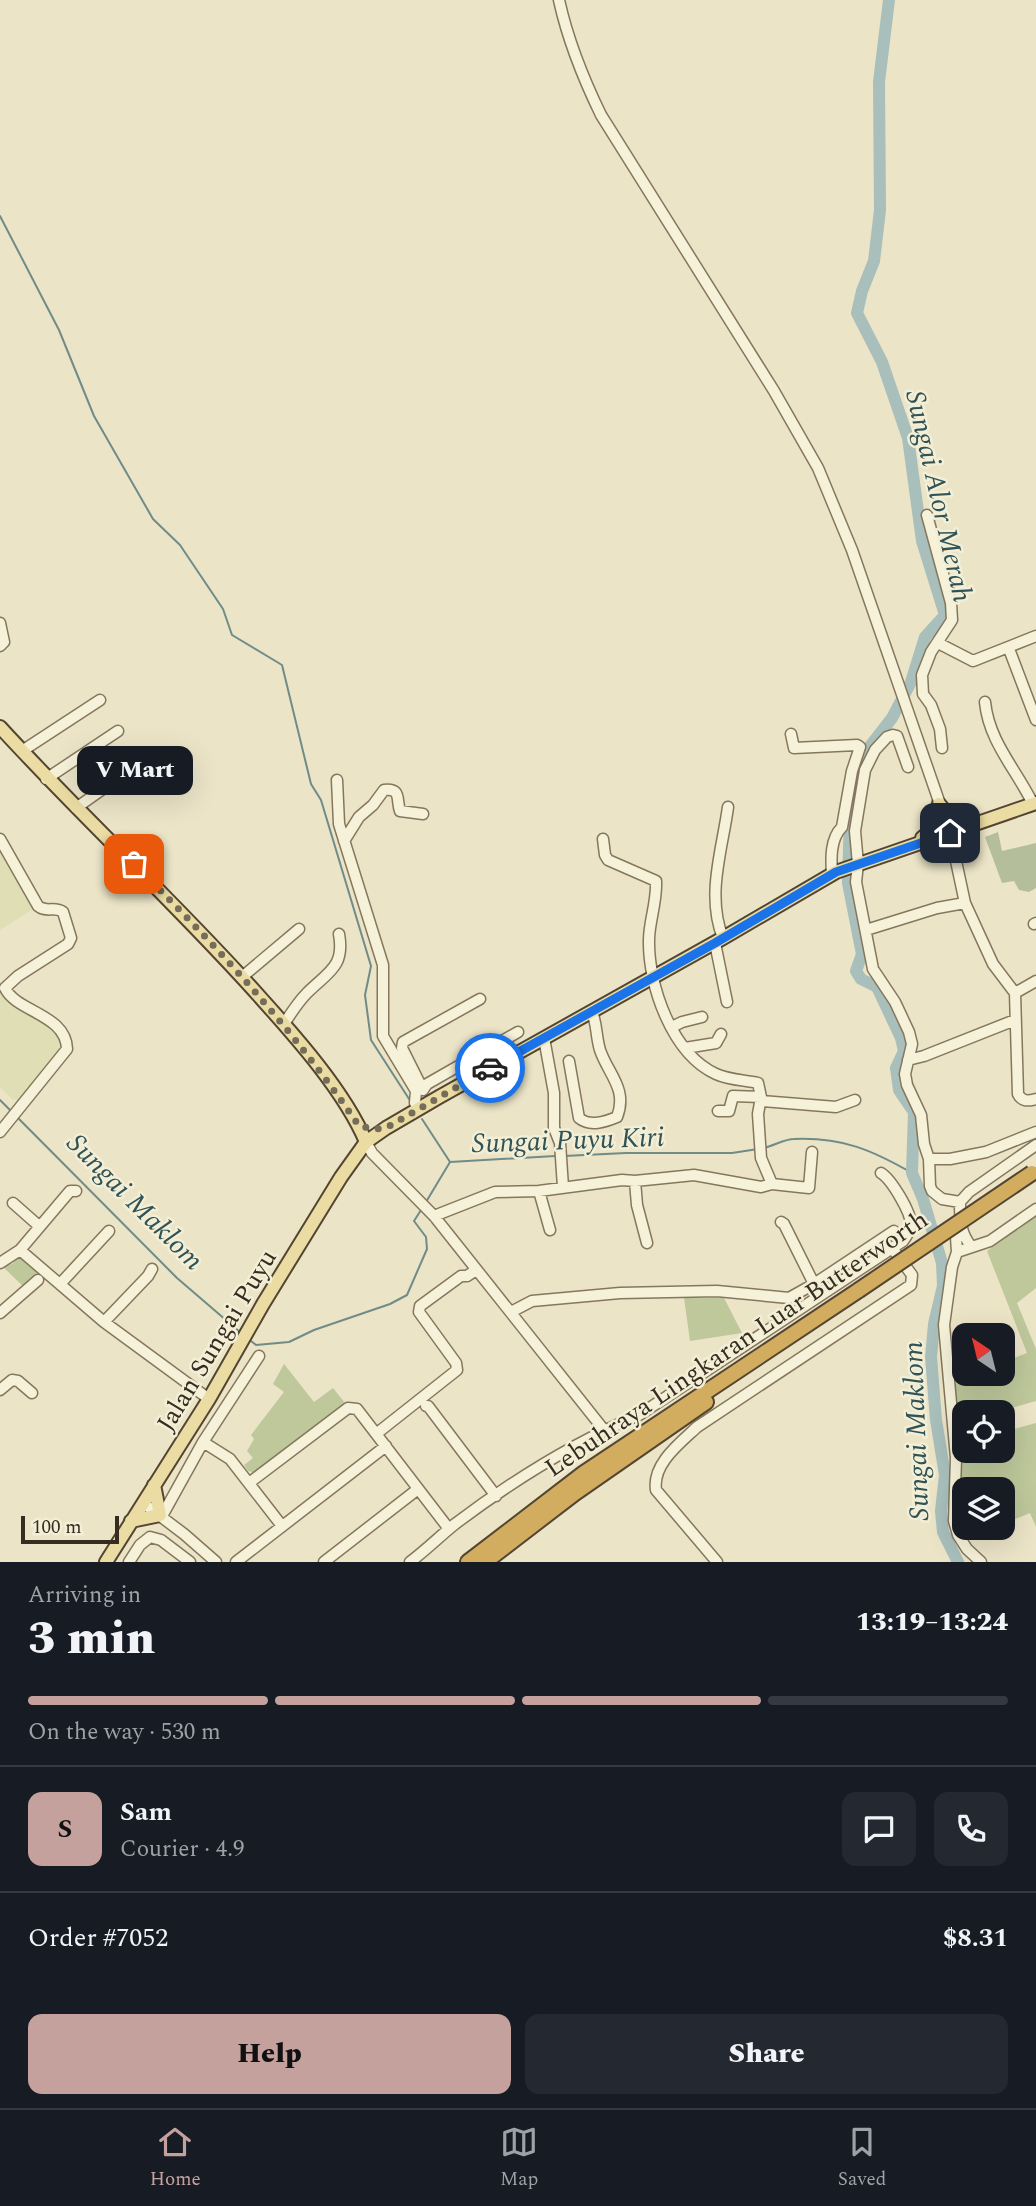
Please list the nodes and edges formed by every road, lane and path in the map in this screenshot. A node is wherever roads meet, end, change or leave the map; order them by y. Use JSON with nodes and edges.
{"nodes":[{"id":1,"x":559,"y":0,"type":"edge"},
{"id":2,"x":927,"y":515,"type":"dead end"},
{"id":3,"x":0,"y":623,"type":"edge"},
{"id":4,"x":1036,"y":636,"type":"edge"},
{"id":5,"x":938,"y":643,"type":"junction"},
{"id":6,"x":0,"y":646,"type":"edge"},
{"id":7,"x":1009,"y":649,"type":"junction"},
{"id":8,"x":100,"y":700,"type":"dead end"},
{"id":9,"x":985,"y":702,"type":"dead end"},
{"id":10,"x":1036,"y":720,"type":"edge"},
{"id":11,"x":0,"y":727,"type":"edge"},
{"id":12,"x":118,"y":731,"type":"dead end"},
{"id":13,"x":791,"y":734,"type":"dead end"},
{"id":14,"x":942,"y":748,"type":"dead end"},
{"id":15,"x":22,"y":751,"type":"junction"},
{"id":16,"x":141,"y":762,"type":"dead end"},
{"id":17,"x":908,"y":767,"type":"dead end"},
{"id":18,"x":47,"y":779,"type":"junction"},
{"id":19,"x":337,"y":780,"type":"dead end"},
{"id":20,"x":1035,"y":803,"type":"edge"},
{"id":21,"x":939,"y":804,"type":"junction"},
{"id":22,"x":728,"y":807,"type":"dead end"},
{"id":23,"x":76,"y":808,"type":"junction"},
{"id":24,"x":423,"y":814,"type":"dead end"},
{"id":25,"x":982,"y":821,"type":"junction"},
{"id":26,"x":950,"y":833,"type":"junction"},
{"id":27,"x":0,"y":839,"type":"edge"},
{"id":28,"x":603,"y":839,"type":"dead end"},
{"id":29,"x":344,"y":841,"type":"junction"},
{"id":30,"x":910,"y":846,"type":"junction"},
{"id":31,"x":856,"y":864,"type":"junction"},
{"id":32,"x":834,"y":873,"type":"junction"},
{"id":33,"x":965,"y":903,"type":"junction"},
{"id":34,"x":299,"y":929,"type":"dead end"},
{"id":35,"x":866,"y":930,"type":"junction"},
{"id":36,"x":339,"y":934,"type":"dead end"},
{"id":37,"x":719,"y":941,"type":"junction"},
{"id":38,"x":654,"y":976,"type":"junction"},
{"id":39,"x":242,"y":977,"type":"junction"},
{"id":40,"x":1036,"y":981,"type":"edge"},
{"id":41,"x":1015,"y":993,"type":"junction"},
{"id":42,"x":480,"y":999,"type":"dead end"},
{"id":43,"x":727,"y":1002,"type":"dead end"},
{"id":44,"x":592,"y":1012,"type":"junction"},
{"id":45,"x":702,"y":1017,"type":"dead end"},
{"id":46,"x":1015,"y":1020,"type":"junction"},
{"id":47,"x":284,"y":1024,"type":"junction"},
{"id":48,"x":671,"y":1027,"type":"junction"},
{"id":49,"x":517,"y":1032,"type":"dead end"},
{"id":50,"x":721,"y":1034,"type":"dead end"},
{"id":51,"x":544,"y":1038,"type":"junction"},
{"id":52,"x":685,"y":1048,"type":"junction"},
{"id":53,"x":908,"y":1060,"type":"junction"},
{"id":54,"x":569,"y":1061,"type":"dead end"},
{"id":55,"x":452,"y":1070,"type":"junction"},
{"id":56,"x":459,"y":1085,"type":"junction"},
{"id":57,"x":420,"y":1091,"type":"junction"},
{"id":58,"x":439,"y":1097,"type":"junction"},
{"id":59,"x":761,"y":1099,"type":"junction"},
{"id":60,"x":855,"y":1100,"type":"dead end"},
{"id":61,"x":1036,"y":1100,"type":"edge"},
{"id":62,"x":418,"y":1109,"type":"junction"},
{"id":63,"x":718,"y":1111,"type":"dead end"},
{"id":64,"x":357,"y":1122,"type":"junction"},
{"id":65,"x":386,"y":1128,"type":"junction"},
{"id":66,"x":0,"y":1132,"type":"edge"},
{"id":67,"x":1036,"y":1132,"type":"edge"},
{"id":68,"x":366,"y":1142,"type":"junction"},
{"id":69,"x":1036,"y":1145,"type":"edge"},
{"id":70,"x":812,"y":1152,"type":"dead end"},
{"id":71,"x":929,"y":1159,"type":"junction"},
{"id":72,"x":881,"y":1173,"type":"dead end"},
{"id":73,"x":1035,"y":1174,"type":"edge"},
{"id":74,"x":341,"y":1177,"type":"junction"},
{"id":75,"x":635,"y":1181,"type":"junction"},
{"id":76,"x":772,"y":1184,"type":"junction"},
{"id":77,"x":563,"y":1187,"type":"junction"},
{"id":78,"x":76,"y":1191,"type":"dead end"},
{"id":79,"x":539,"y":1191,"type":"junction"},
{"id":80,"x":960,"y":1202,"type":"junction"},
{"id":81,"x":13,"y":1203,"type":"dead end"},
{"id":82,"x":1036,"y":1209,"type":"edge"},
{"id":83,"x":432,"y":1215,"type":"junction"},
{"id":84,"x":781,"y":1222,"type":"dead end"},
{"id":85,"x":39,"y":1226,"type":"junction"},
{"id":86,"x":960,"y":1227,"type":"junction"},
{"id":87,"x":550,"y":1230,"type":"dead end"},
{"id":88,"x":109,"y":1231,"type":"dead end"},
{"id":89,"x":894,"y":1231,"type":"dead end"},
{"id":90,"x":648,"y":1243,"type":"dead end"},
{"id":91,"x":972,"y":1247,"type":"junction"},
{"id":92,"x":892,"y":1248,"type":"junction"},
{"id":93,"x":20,"y":1250,"type":"junction"},
{"id":94,"x":957,"y":1252,"type":"junction"},
{"id":95,"x":0,"y":1263,"type":"edge"},
{"id":96,"x":152,"y":1269,"type":"dead end"},
{"id":97,"x":476,"y":1269,"type":"junction"},
{"id":98,"x":38,"y":1280,"type":"dead end"},
{"id":99,"x":60,"y":1284,"type":"junction"},
{"id":100,"x":814,"y":1284,"type":"junction"},
{"id":101,"x":862,"y":1293,"type":"junction"},
{"id":102,"x":511,"y":1312,"type":"junction"},
{"id":103,"x":0,"y":1313,"type":"edge"},
{"id":104,"x":104,"y":1322,"type":"junction"},
{"id":105,"x":260,"y":1356,"type":"dead end"},
{"id":106,"x":229,"y":1365,"type":"junction"},
{"id":107,"x":245,"y":1376,"type":"junction"},
{"id":108,"x":0,"y":1390,"type":"edge"},
{"id":109,"x":32,"y":1393,"type":"dead end"},
{"id":110,"x":209,"y":1399,"type":"junction"},
{"id":111,"x":426,"y":1406,"type":"dead end"},
{"id":112,"x":604,"y":1430,"type":"junction"},
{"id":113,"x":376,"y":1434,"type":"junction"},
{"id":114,"x":203,"y":1442,"type":"junction"},
{"id":115,"x":386,"y":1446,"type":"junction"},
{"id":116,"x":249,"y":1483,"type":"junction"},
{"id":117,"x":154,"y":1485,"type":"junction"},
{"id":118,"x":418,"y":1489,"type":"junction"},
{"id":119,"x":496,"y":1496,"type":"junction"},
{"id":120,"x":143,"y":1503,"type":"junction"},
{"id":121,"x":161,"y":1516,"type":"junction"},
{"id":122,"x":131,"y":1521,"type":"junction"},
{"id":123,"x":282,"y":1526,"type":"junction"},
{"id":124,"x":449,"y":1529,"type":"junction"},
{"id":125,"x":106,"y":1562,"type":"edge"},
{"id":126,"x":129,"y":1562,"type":"edge"},
{"id":127,"x":190,"y":1562,"type":"edge"},
{"id":128,"x":216,"y":1562,"type":"edge"},
{"id":129,"x":236,"y":1562,"type":"edge"},
{"id":130,"x":324,"y":1562,"type":"edge"},
{"id":131,"x":410,"y":1562,"type":"edge"},
{"id":132,"x":468,"y":1562,"type":"edge"},
{"id":133,"x":485,"y":1562,"type":"edge"},
{"id":134,"x":717,"y":1562,"type":"edge"},
{"id":135,"x":981,"y":1562,"type":"edge"}],
"edges":[{"from":1,"to":21,"type":"street"},
{"from":2,"to":5,"type":"street"},
{"from":3,"to":6,"type":"street"},
{"from":4,"to":7,"type":"street"},
{"from":5,"to":7,"type":"street"},
{"from":5,"to":14,"type":"street"},
{"from":7,"to":10,"type":"street"},
{"from":8,"to":15,"type":"street"},
{"from":9,"to":20,"type":"street"},
{"from":11,"to":15,"type":"main road"},
{"from":12,"to":18,"type":"street"},
{"from":13,"to":32,"type":"street"},
{"from":15,"to":18,"type":"main road"},
{"from":16,"to":23,"type":"street"},
{"from":17,"to":31,"type":"street"},
{"from":18,"to":23,"type":"main road"},
{"from":19,"to":29,"type":"street"},
{"from":20,"to":25,"type":"main road","name":"Jalan Sungai Puyu"},
{"from":21,"to":25,"type":"main road"},
{"from":21,"to":26,"type":"street"},
{"from":21,"to":30,"type":"main road"},
{"from":22,"to":37,"type":"street"},
{"from":23,"to":39,"type":"main road"},
{"from":24,"to":29,"type":"street"},
{"from":25,"to":26,"type":"main road","name":"Jalan Sungai Puyu"},
{"from":26,"to":30,"type":"main road","name":"Jalan Sungai Puyu"},
{"from":26,"to":33,"type":"street"},
{"from":27,"to":66,"type":"street"},
{"from":28,"to":38,"type":"street"},
{"from":29,"to":57,"type":"street"},
{"from":30,"to":31,"type":"main road","name":"Jalan Sungai Puyu"},
{"from":31,"to":32,"type":"main road","name":"Jalan Sungai Puyu"},
{"from":31,"to":35,"type":"street"},
{"from":32,"to":37,"type":"main road","name":"Jalan Sungai Puyu"},
{"from":33,"to":35,"type":"street"},
{"from":33,"to":41,"type":"street"},
{"from":34,"to":39,"type":"street"},
{"from":35,"to":53,"type":"street"},
{"from":36,"to":47,"type":"street"},
{"from":37,"to":38,"type":"main road","name":"Jalan Sungai Puyu"},
{"from":37,"to":43,"type":"street"},
{"from":38,"to":44,"type":"main road","name":"Jalan Sungai Puyu"},
{"from":38,"to":48,"type":"street"},
{"from":39,"to":47,"type":"main road"},
{"from":40,"to":41,"type":"street"},
{"from":41,"to":46,"type":"street"},
{"from":42,"to":57,"type":"street"},
{"from":44,"to":51,"type":"main road","name":"Jalan Sungai Puyu"},
{"from":44,"to":54,"type":"street"},
{"from":45,"to":48,"type":"street"},
{"from":46,"to":53,"type":"street"},
{"from":46,"to":61,"type":"street"},
{"from":47,"to":64,"type":"main road"},
{"from":48,"to":52,"type":"street"},
{"from":49,"to":55,"type":"street"},
{"from":50,"to":52,"type":"street"},
{"from":51,"to":56,"type":"main road","name":"Jalan Sungai Puyu"},
{"from":51,"to":77,"type":"street"},
{"from":52,"to":59,"type":"street"},
{"from":53,"to":71,"type":"street"},
{"from":55,"to":56,"type":"street"},
{"from":55,"to":57,"type":"street"},
{"from":56,"to":58,"type":"main road","name":"Jalan Sungai Puyu"},
{"from":57,"to":58,"type":"street"},
{"from":57,"to":62,"type":"street"},
{"from":58,"to":62,"type":"main road","name":"Jalan Sungai Puyu"},
{"from":59,"to":60,"type":"street"},
{"from":59,"to":63,"type":"street"},
{"from":59,"to":76,"type":"street"},
{"from":62,"to":65,"type":"main road","name":"Jalan Sungai Puyu"},
{"from":64,"to":65,"type":"main road"},
{"from":64,"to":68,"type":"main road"},
{"from":64,"to":74,"type":"main road"},
{"from":65,"to":68,"type":"main road","name":"Jalan Sungai Puyu"},
{"from":67,"to":71,"type":"street"},
{"from":68,"to":74,"type":"main road","name":"Jalan Sungai Puyu"},
{"from":68,"to":83,"type":"street"},
{"from":69,"to":80,"type":"street"},
{"from":70,"to":76,"type":"street"},
{"from":71,"to":80,"type":"street"},
{"from":72,"to":92,"type":"street"},
{"from":73,"to":101,"type":"highway","name":"Lebuhraya Lingkaran Luar Butterworth","bridge":true},
{"from":74,"to":106,"type":"main road","name":"Jalan Sungai Puyu"},
{"from":75,"to":76,"type":"street"},
{"from":75,"to":77,"type":"street"},
{"from":75,"to":90,"type":"street"},
{"from":77,"to":79,"type":"street"},
{"from":78,"to":85,"type":"street"},
{"from":79,"to":83,"type":"street"},
{"from":79,"to":87,"type":"street"},
{"from":80,"to":86,"type":"street"},
{"from":81,"to":85,"type":"street"},
{"from":82,"to":91,"type":"street"},
{"from":83,"to":97,"type":"street"},
{"from":84,"to":100,"type":"street"},
{"from":85,"to":93,"type":"street"},
{"from":86,"to":91,"type":"street"},
{"from":86,"to":94,"type":"street"},
{"from":88,"to":99,"type":"street"},
{"from":89,"to":100,"type":"street"},
{"from":91,"to":94,"type":"street"},
{"from":92,"to":112,"type":"street"},
{"from":92,"to":134,"type":"street"},
{"from":93,"to":95,"type":"street"},
{"from":93,"to":99,"type":"street"},
{"from":94,"to":135,"type":"street"},
{"from":96,"to":104,"type":"street"},
{"from":97,"to":102,"type":"street"},
{"from":97,"to":113,"type":"street"},
{"from":98,"to":103,"type":"street"},
{"from":99,"to":104,"type":"street"},
{"from":100,"to":102,"type":"street"},
{"from":101,"to":132,"type":"highway","name":"Lebuhraya Lingkaran Luar Butterworth"},
{"from":101,"to":133,"type":"highway","name":"Lebuhraya Lingkaran Luar Butterworth"},
{"from":102,"to":112,"type":"street"},
{"from":104,"to":110,"type":"street"},
{"from":105,"to":107,"type":"street"},
{"from":106,"to":107,"type":"street"},
{"from":106,"to":110,"type":"main road","name":"Jalan Sungai Puyu"},
{"from":107,"to":114,"type":"street"},
{"from":108,"to":109,"type":"street"},
{"from":110,"to":117,"type":"main road","name":"Jalan Sungai Puyu"},
{"from":111,"to":119,"type":"street"},
{"from":112,"to":119,"type":"street"},
{"from":113,"to":115,"type":"street"},
{"from":113,"to":116,"type":"street"},
{"from":114,"to":116,"type":"street"},
{"from":114,"to":121,"type":"street"},
{"from":115,"to":118,"type":"street"},
{"from":115,"to":123,"type":"street"},
{"from":116,"to":123,"type":"street"},
{"from":117,"to":120,"type":"main road","name":"Jalan Sungai Puyu"},
{"from":117,"to":121,"type":"main road"},
{"from":118,"to":124,"type":"street"},
{"from":118,"to":130,"type":"street"},
{"from":119,"to":124,"type":"street"},
{"from":120,"to":121,"type":"street"},
{"from":120,"to":122,"type":"main road","name":"Jalan Sungai Puyu"},
{"from":121,"to":122,"type":"main road"},
{"from":121,"to":128,"type":"street"},
{"from":122,"to":125,"type":"main road","name":"Jalan Sungai Puyu"},
{"from":123,"to":129,"type":"street"},
{"from":124,"to":131,"type":"street"},
{"from":126,"to":127,"type":"street"}]}
